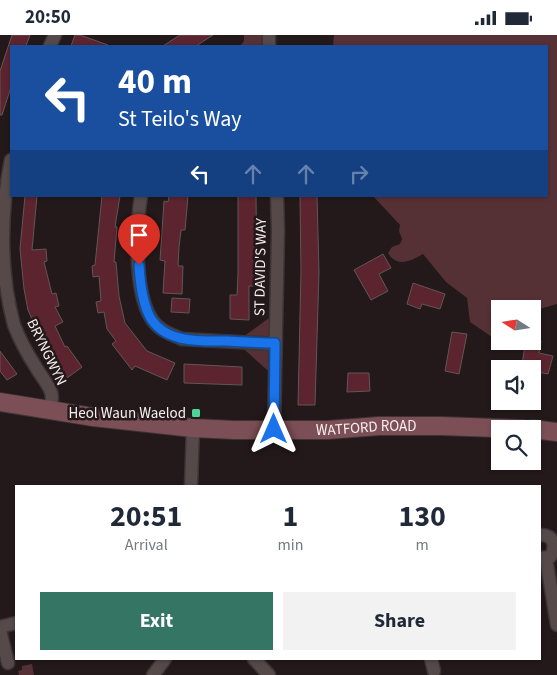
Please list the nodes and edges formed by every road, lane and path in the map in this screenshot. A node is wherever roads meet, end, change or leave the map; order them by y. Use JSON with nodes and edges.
{"nodes":[{"id":1,"x":10,"y":164,"type":"edge"},
{"id":2,"x":141,"y":197,"type":"edge"},
{"id":3,"x":277,"y":197,"type":"edge"},
{"id":4,"x":275,"y":343,"type":"junction"},
{"id":5,"x":0,"y":402,"type":"edge"},
{"id":6,"x":51,"y":411,"type":"junction"},
{"id":7,"x":194,"y":428,"type":"junction"},
{"id":8,"x":491,"y":428,"type":"edge"},
{"id":9,"x":274,"y":429,"type":"junction"},
{"id":10,"x":541,"y":430,"type":"edge"},
{"id":11,"x":557,"y":432,"type":"edge"},
{"id":12,"x":191,"y":485,"type":"edge"},
{"id":13,"x":541,"y":535,"type":"edge"},
{"id":14,"x":543,"y":558,"type":"edge"},
{"id":15,"x":15,"y":623,"type":"edge"},
{"id":16,"x":557,"y":625,"type":"edge"},
{"id":17,"x":0,"y":629,"type":"edge"},
{"id":18,"x":164,"y":660,"type":"edge"},
{"id":19,"x":255,"y":660,"type":"edge"},
{"id":20,"x":8,"y":663,"type":"dead end"},
{"id":21,"x":153,"y":675,"type":"edge"},
{"id":22,"x":269,"y":675,"type":"edge"}],
"edges":[{"from":1,"to":6,"type":"street","name":"BRYNGWYN"},
{"from":2,"to":4,"type":"street"},
{"from":3,"to":4,"type":"street","name":"ST DAVID'S WAY"},
{"from":4,"to":9,"type":"street","name":"ST DAVID'S WAY"},
{"from":5,"to":6,"type":"street","name":"WATFORD ROAD"},
{"from":6,"to":7,"type":"street","name":"WATFORD ROAD"},
{"from":7,"to":9,"type":"street","name":"WATFORD ROAD"},
{"from":7,"to":12,"type":"street"},
{"from":8,"to":9,"type":"street","name":"WATFORD ROAD"},
{"from":10,"to":11,"type":"street"},
{"from":13,"to":14,"type":"street"},
{"from":14,"to":16,"type":"street"},
{"from":15,"to":17,"type":"street"},
{"from":17,"to":20,"type":"street"},
{"from":18,"to":21,"type":"street"},
{"from":19,"to":22,"type":"street"}]}
